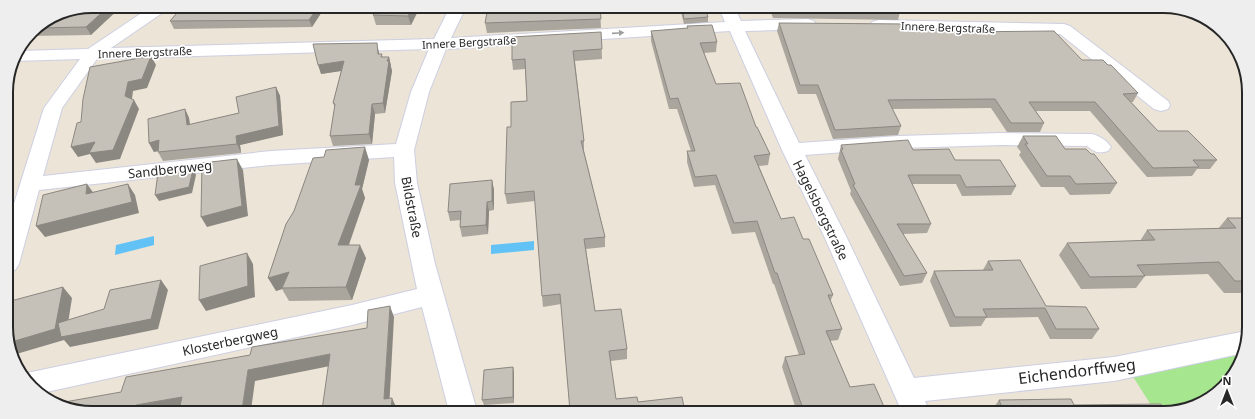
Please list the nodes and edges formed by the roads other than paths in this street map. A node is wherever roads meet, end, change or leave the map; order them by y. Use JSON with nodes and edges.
{"nodes":[{"id":1,"x":153,"y":13,"type":"edge"},
{"id":2,"x":455,"y":13,"type":"edge"},
{"id":3,"x":732,"y":17,"type":"edge"},
{"id":4,"x":826,"y":24,"type":"edge"},
{"id":5,"x":865,"y":25,"type":"edge"},
{"id":6,"x":440,"y":44,"type":"junction"},
{"id":7,"x":93,"y":53,"type":"junction"},
{"id":8,"x":22,"y":56,"type":"edge"},
{"id":9,"x":1161,"y":105,"type":"dead end"},
{"id":10,"x":1101,"y":147,"type":"dead end"},
{"id":11,"x":404,"y":150,"type":"junction"},
{"id":12,"x":792,"y":150,"type":"junction"},
{"id":13,"x":32,"y":184,"type":"junction"},
{"id":14,"x":13,"y":245,"type":"edge"},
{"id":15,"x":432,"y":294,"type":"junction"},
{"id":16,"x":1240,"y":343,"type":"edge"},
{"id":17,"x":35,"y":382,"type":"edge"},
{"id":18,"x":911,"y":401,"type":"edge"},
{"id":19,"x":462,"y":406,"type":"edge"}],
"edges":[{"from":1,"to":7,"type":"street"},
{"from":2,"to":6,"type":"street","name":"Bildstraße"},
{"from":3,"to":4,"type":"street","name":"Innere Bergstraße"},
{"from":6,"to":3,"type":"street","name":"Innere Bergstraße","one_way":true},
{"from":3,"to":12,"type":"street","name":"Hagelsbergstraße"},
{"from":5,"to":9,"type":"street","name":"Innere Bergstraße"},
{"from":6,"to":7,"type":"street","name":"Innere Bergstraße"},
{"from":6,"to":11,"type":"street","name":"Bildstraße"},
{"from":7,"to":8,"type":"street","name":"Innere Bergstraße"},
{"from":7,"to":13,"type":"street"},
{"from":10,"to":12,"type":"street"},
{"from":11,"to":13,"type":"street","name":"Sandbergweg"},
{"from":11,"to":15,"type":"street","name":"Bildstraße"},
{"from":12,"to":18,"type":"street","name":"Hagelsbergstraße"},
{"from":13,"to":14,"type":"street"},
{"from":15,"to":17,"type":"street","name":"Klosterbergweg"},
{"from":15,"to":19,"type":"street","name":"Bildstraße"},
{"from":16,"to":18,"type":"street","name":"Eichendorffweg"}]}
